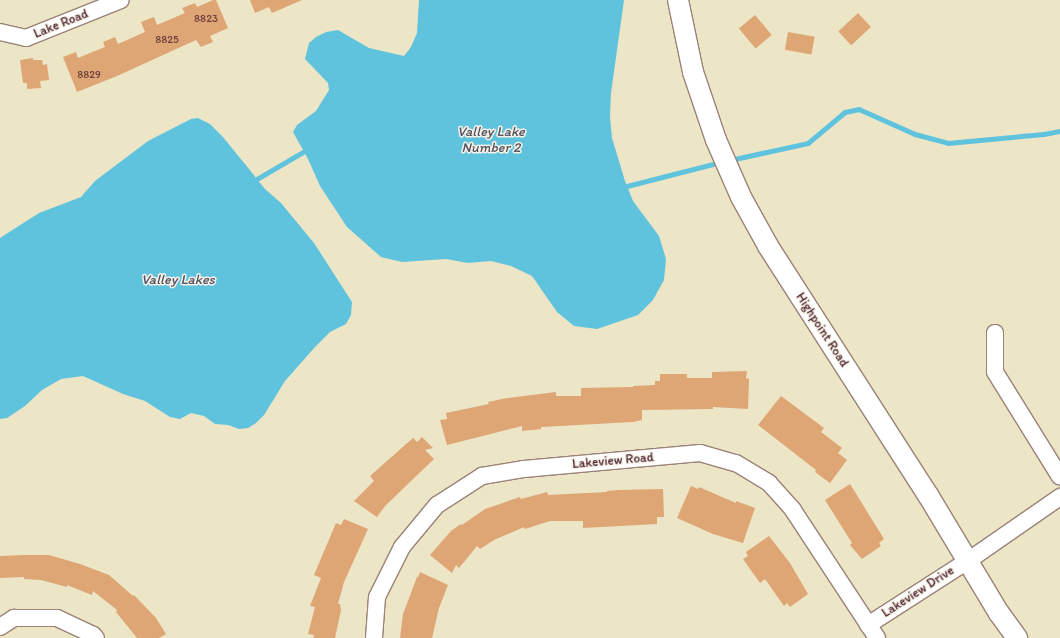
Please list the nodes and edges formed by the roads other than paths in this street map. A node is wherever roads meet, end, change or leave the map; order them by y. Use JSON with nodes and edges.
{"nodes":[{"id":1,"x":121,"y":0,"type":"edge"},
{"id":2,"x":678,"y":0,"type":"edge"},
{"id":3,"x":0,"y":32,"type":"edge"},
{"id":4,"x":995,"y":333,"type":"dead end"},
{"id":5,"x":1060,"y":477,"type":"edge"},
{"id":6,"x":1060,"y":497,"type":"edge"},
{"id":7,"x":968,"y":560,"type":"junction"},
{"id":8,"x":0,"y":628,"type":"edge"},
{"id":9,"x":873,"y":631,"type":"edge"},
{"id":10,"x":96,"y":638,"type":"edge"},
{"id":11,"x":374,"y":638,"type":"edge"},
{"id":12,"x":1017,"y":638,"type":"edge"}],
"edges":[{"from":1,"to":3,"type":"street","name":"Lake Road"},
{"from":2,"to":7,"type":"street","name":"Highpoint Road"},
{"from":4,"to":5,"type":"street"},
{"from":6,"to":7,"type":"street","name":"Lakeview Drive"},
{"from":7,"to":9,"type":"street","name":"Lakeview Drive"},
{"from":7,"to":12,"type":"street","name":"Highpoint Road"},
{"from":8,"to":10,"type":"street"},
{"from":9,"to":11,"type":"street","name":"Lakeview Road"}]}
